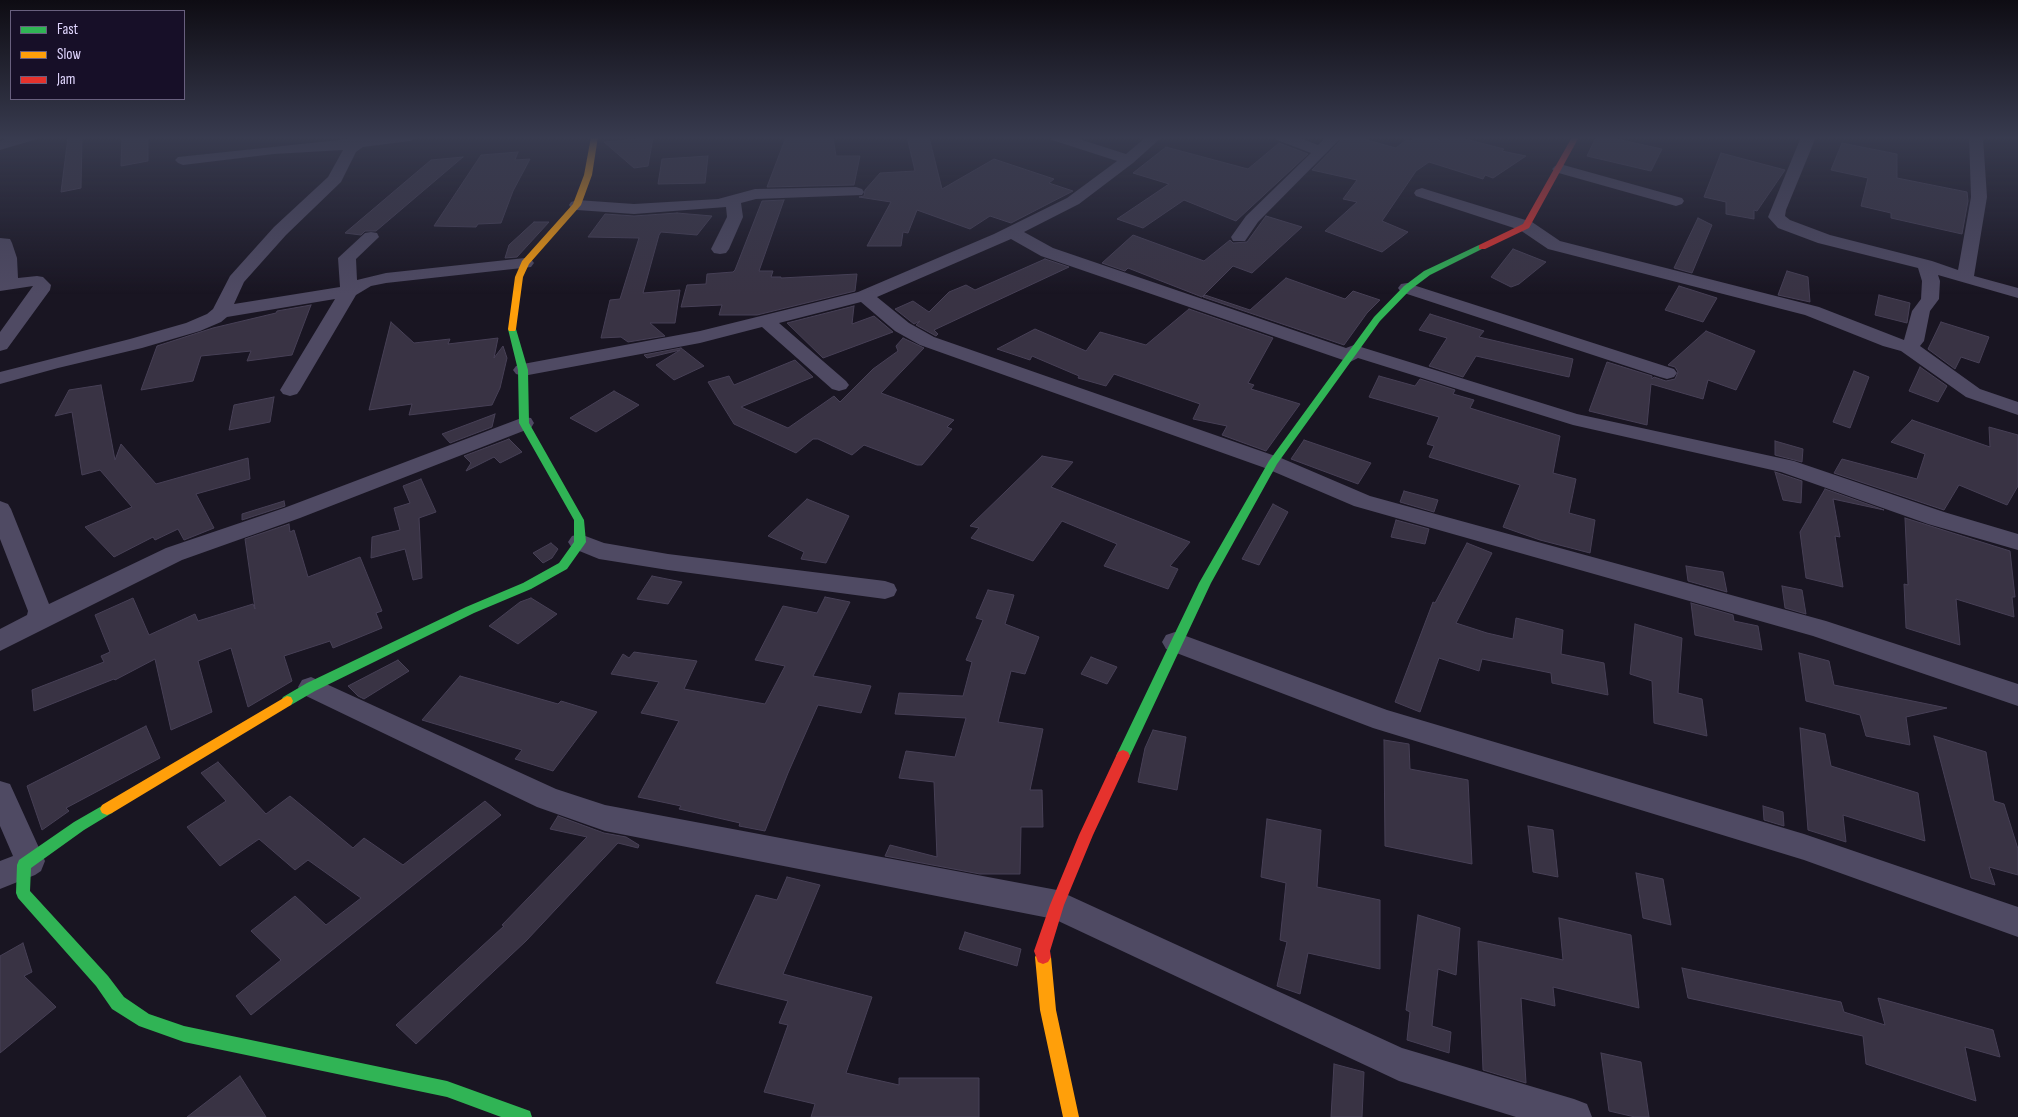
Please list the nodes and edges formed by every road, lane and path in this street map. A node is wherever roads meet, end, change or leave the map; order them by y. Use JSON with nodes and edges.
{"nodes":[{"id":1,"x":324,"y":189,"type":"edge"},
{"id":2,"x":582,"y":189,"type":"edge"},
{"id":3,"x":1089,"y":189,"type":"edge"},
{"id":4,"x":1282,"y":189,"type":"edge"},
{"id":5,"x":1548,"y":189,"type":"edge"},
{"id":6,"x":1633,"y":189,"type":"edge"},
{"id":7,"x":1787,"y":189,"type":"edge"},
{"id":8,"x":1979,"y":189,"type":"edge"},
{"id":9,"x":856,"y":192,"type":"dead end"},
{"id":10,"x":1422,"y":193,"type":"dead end"},
{"id":11,"x":733,"y":200,"type":"junction"},
{"id":12,"x":1676,"y":201,"type":"dead end"},
{"id":13,"x":576,"y":205,"type":"junction"},
{"id":14,"x":1526,"y":226,"type":"junction"},
{"id":15,"x":1012,"y":232,"type":"junction"},
{"id":16,"x":370,"y":237,"type":"dead end"},
{"id":17,"x":1239,"y":237,"type":"dead end"},
{"id":18,"x":0,"y":243,"type":"edge"},
{"id":19,"x":720,"y":249,"type":"dead end"},
{"id":20,"x":525,"y":263,"type":"junction"},
{"id":21,"x":1926,"y":265,"type":"junction"},
{"id":22,"x":1965,"y":279,"type":"junction"},
{"id":23,"x":4,"y":285,"type":"edge"},
{"id":24,"x":1407,"y":288,"type":"junction"},
{"id":25,"x":349,"y":291,"type":"junction"},
{"id":26,"x":2018,"y":294,"type":"edge"},
{"id":27,"x":864,"y":296,"type":"junction"},
{"id":28,"x":221,"y":312,"type":"junction"},
{"id":29,"x":766,"y":321,"type":"junction"},
{"id":30,"x":0,"y":345,"type":"edge"},
{"id":31,"x":1908,"y":347,"type":"junction"},
{"id":32,"x":1352,"y":354,"type":"junction"},
{"id":33,"x":523,"y":370,"type":"junction"},
{"id":34,"x":1667,"y":373,"type":"dead end"},
{"id":35,"x":1,"y":376,"type":"edge"},
{"id":36,"x":839,"y":385,"type":"dead end"},
{"id":37,"x":290,"y":390,"type":"dead end"},
{"id":38,"x":2018,"y":409,"type":"edge"},
{"id":39,"x":524,"y":423,"type":"junction"},
{"id":40,"x":1273,"y":463,"type":"junction"},
{"id":41,"x":0,"y":509,"type":"edge"},
{"id":42,"x":2018,"y":542,"type":"edge"},
{"id":43,"x":590,"y":546,"type":"junction"},
{"id":44,"x":563,"y":566,"type":"joint"},
{"id":45,"x":885,"y":590,"type":"dead end"},
{"id":46,"x":38,"y":620,"type":"junction"},
{"id":47,"x":0,"y":641,"type":"edge"},
{"id":48,"x":1175,"y":642,"type":"junction"},
{"id":49,"x":310,"y":687,"type":"junction"},
{"id":50,"x":2018,"y":695,"type":"edge"},
{"id":51,"x":0,"y":793,"type":"edge"},
{"id":52,"x":18,"y":867,"type":"edge"},
{"id":53,"x":1057,"y":904,"type":"junction"},
{"id":54,"x":2018,"y":922,"type":"edge"},
{"id":55,"x":524,"y":1117,"type":"edge"},
{"id":56,"x":1070,"y":1117,"type":"edge"},
{"id":57,"x":1574,"y":1117,"type":"edge"}],
"edges":[{"from":1,"to":28,"type":"street"},
{"from":2,"to":13,"type":"street"},
{"from":3,"to":15,"type":"street"},
{"from":4,"to":17,"type":"street"},
{"from":5,"to":14,"type":"street"},
{"from":6,"to":12,"type":"street"},
{"from":7,"to":21,"type":"street"},
{"from":8,"to":22,"type":"street"},
{"from":9,"to":11,"type":"street"},
{"from":10,"to":14,"type":"street"},
{"from":11,"to":13,"type":"street"},
{"from":11,"to":19,"type":"street"},
{"from":13,"to":20,"type":"street"},
{"from":14,"to":24,"type":"street"},
{"from":14,"to":31,"type":"street"},
{"from":15,"to":27,"type":"street"},
{"from":15,"to":32,"type":"street"},
{"from":16,"to":25,"type":"street"},
{"from":18,"to":23,"type":"street"},
{"from":20,"to":25,"type":"street"},
{"from":20,"to":33,"type":"street"},
{"from":21,"to":22,"type":"street"},
{"from":21,"to":31,"type":"street"},
{"from":22,"to":26,"type":"street"},
{"from":23,"to":30,"type":"street"},
{"from":24,"to":32,"type":"street"},
{"from":24,"to":34,"type":"street"},
{"from":25,"to":28,"type":"street"},
{"from":25,"to":37,"type":"street"},
{"from":27,"to":29,"type":"street"},
{"from":27,"to":40,"type":"street"},
{"from":28,"to":35,"type":"street"},
{"from":29,"to":33,"type":"street"},
{"from":29,"to":36,"type":"street"},
{"from":31,"to":38,"type":"street"},
{"from":32,"to":40,"type":"street"},
{"from":32,"to":42,"type":"street"},
{"from":33,"to":39,"type":"street"},
{"from":39,"to":43,"type":"street"},
{"from":39,"to":46,"type":"street"},
{"from":40,"to":48,"type":"street"},
{"from":40,"to":50,"type":"street"},
{"from":41,"to":46,"type":"street"},
{"from":43,"to":44,"type":"street"},
{"from":43,"to":45,"type":"street"},
{"from":44,"to":49,"type":"street"},
{"from":46,"to":47,"type":"street"},
{"from":48,"to":53,"type":"street"},
{"from":48,"to":54,"type":"street"},
{"from":49,"to":52,"type":"street"},
{"from":49,"to":53,"type":"street"},
{"from":51,"to":52,"type":"street"},
{"from":52,"to":55,"type":"street"},
{"from":53,"to":56,"type":"street"},
{"from":53,"to":57,"type":"street"}]}
